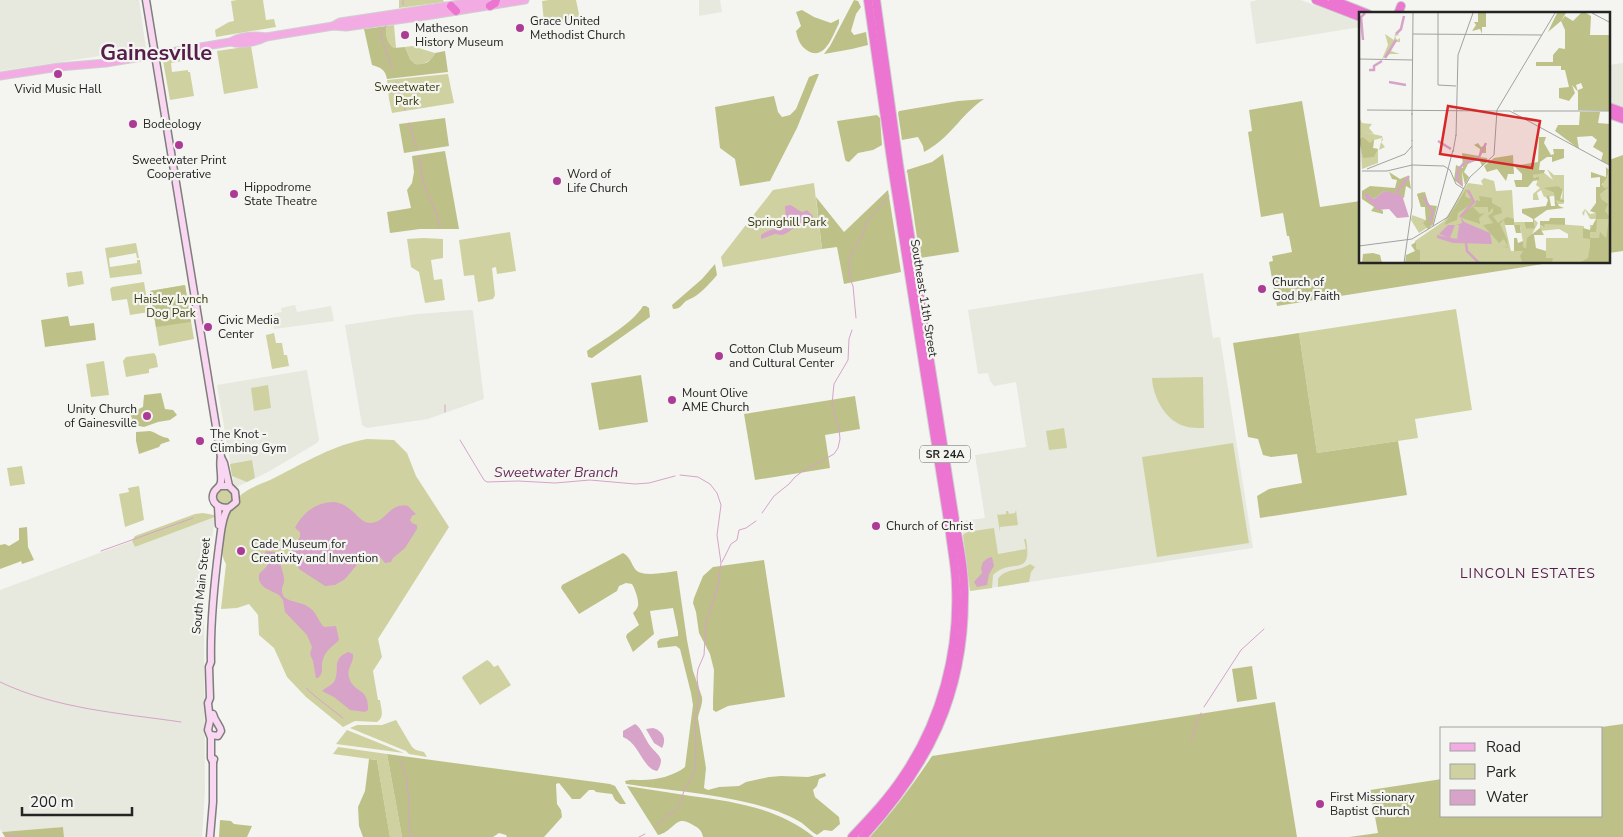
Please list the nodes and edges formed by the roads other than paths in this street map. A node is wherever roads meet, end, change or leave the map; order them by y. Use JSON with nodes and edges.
{"nodes":[{"id":1,"x":146,"y":0,"type":"edge"},
{"id":2,"x":525,"y":0,"type":"edge"},
{"id":3,"x":868,"y":0,"type":"edge"},
{"id":4,"x":876,"y":0,"type":"edge"},
{"id":5,"x":1316,"y":0,"type":"edge"},
{"id":6,"x":1333,"y":0,"type":"edge"},
{"id":7,"x":491,"y":2,"type":"edge"},
{"id":8,"x":1363,"y":12,"type":"edge"},
{"id":9,"x":1359,"y":18,"type":"edge"},
{"id":10,"x":155,"y":55,"type":"junction"},
{"id":11,"x":0,"y":76,"type":"edge"},
{"id":12,"x":1610,"y":107,"type":"edge"},
{"id":13,"x":1623,"y":112,"type":"edge"},
{"id":14,"x":1610,"y":114,"type":"edge"},
{"id":15,"x":1623,"y":120,"type":"edge"},
{"id":16,"x":221,"y":457,"type":"junction"},
{"id":17,"x":220,"y":486,"type":"junction"},
{"id":18,"x":229,"y":486,"type":"junction"},
{"id":19,"x":218,"y":506,"type":"junction"},
{"id":20,"x":228,"y":508,"type":"junction"},
{"id":21,"x":954,"y":533,"type":"junction"},
{"id":22,"x":209,"y":667,"type":"junction"},
{"id":23,"x":213,"y":726,"type":"junction"},
{"id":24,"x":214,"y":736,"type":"junction"},
{"id":25,"x":889,"y":801,"type":"junction"},
{"id":26,"x":210,"y":837,"type":"edge"},
{"id":27,"x":852,"y":837,"type":"edge"},
{"id":28,"x":863,"y":837,"type":"edge"}],
"edges":[{"from":1,"to":10,"type":"main road"},
{"from":2,"to":7,"type":"main road"},
{"from":3,"to":21,"type":"highway","name":"Southeast 11th Street","number":"SR 24A"},
{"from":4,"to":21,"type":"highway","name":"Southeast 11th Street","number":"SR 24A"},
{"from":5,"to":9,"type":"highway"},
{"from":6,"to":8,"type":"highway"},
{"from":7,"to":10,"type":"main road"},
{"from":10,"to":11,"type":"main road"},
{"from":10,"to":16,"type":"main road"},
{"from":12,"to":13,"type":"highway"},
{"from":14,"to":15,"type":"highway"},
{"from":16,"to":17,"type":"main road"},
{"from":16,"to":18,"type":"main road"},
{"from":17,"to":18,"type":"main road"},
{"from":17,"to":19,"type":"main road"},
{"from":18,"to":20,"type":"main road"},
{"from":19,"to":20,"type":"main road"},
{"from":19,"to":22,"type":"main road","name":"South Main Street"},
{"from":20,"to":22,"type":"main road","name":"South Main Street"},
{"from":21,"to":25,"type":"highway","name":"Southeast 11th Street","number":"SR 24A"},
{"from":22,"to":23,"type":"main road","name":"South Main Street"},
{"from":23,"to":24,"type":"main road"},
{"from":23,"to":24,"type":"main road"},
{"from":24,"to":26,"type":"main road"},
{"from":25,"to":27,"type":"highway","number":"SR 24A"},
{"from":25,"to":28,"type":"highway","number":"SR 24A"}]}
